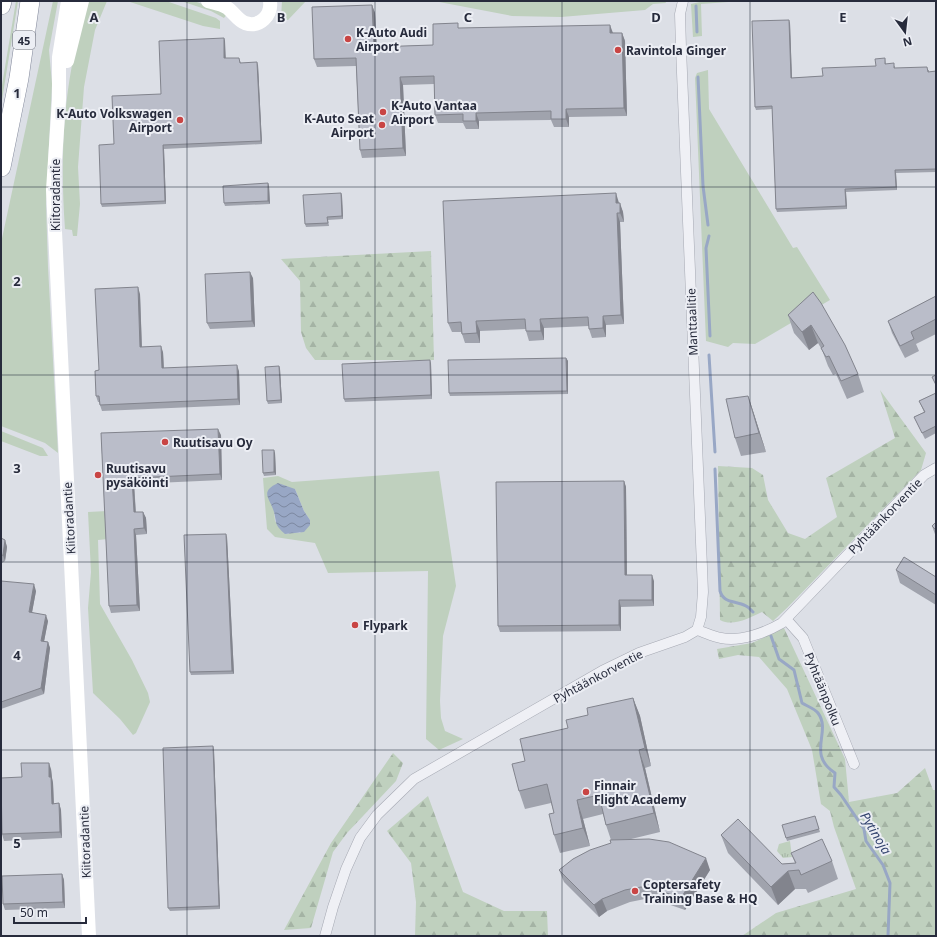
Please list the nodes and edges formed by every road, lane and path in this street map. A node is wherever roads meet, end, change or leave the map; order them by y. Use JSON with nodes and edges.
{"nodes":[{"id":1,"x":2,"y":1,"type":"edge"},
{"id":2,"x":30,"y":1,"type":"edge"},
{"id":3,"x":68,"y":1,"type":"edge"},
{"id":4,"x":82,"y":1,"type":"edge"},
{"id":5,"x":208,"y":1,"type":"edge"},
{"id":6,"x":270,"y":1,"type":"edge"},
{"id":7,"x":675,"y":1,"type":"edge"},
{"id":8,"x":683,"y":1,"type":"edge"},
{"id":9,"x":1,"y":5,"type":"edge"},
{"id":10,"x":233,"y":7,"type":"edge"},
{"id":11,"x":680,"y":14,"type":"junction"},
{"id":12,"x":59,"y":100,"type":"junction"},
{"id":13,"x":1,"y":167,"type":"edge"},
{"id":14,"x":936,"y":468,"type":"edge"},
{"id":15,"x":786,"y":620,"type":"junction"},
{"id":16,"x":696,"y":630,"type":"junction"},
{"id":17,"x":854,"y":764,"type":"dead end"},
{"id":18,"x":89,"y":936,"type":"edge"},
{"id":19,"x":325,"y":936,"type":"edge"}],
"edges":[{"from":1,"to":9,"type":"highway"},
{"from":2,"to":13,"type":"highway","number":"45"},
{"from":3,"to":12,"type":"main road","name":"Kiitoradantie"},
{"from":4,"to":12,"type":"main road","name":"Kiitoradantie"},
{"from":5,"to":10,"type":"main road"},
{"from":6,"to":10,"type":"main road"},
{"from":7,"to":11,"type":"street","name":"Manttaalitie"},
{"from":8,"to":11,"type":"street","name":"Manttaalitie"},
{"from":11,"to":16,"type":"street","name":"Manttaalitie"},
{"from":12,"to":18,"type":"main road","name":"Kiitoradantie"},
{"from":14,"to":15,"type":"street","name":"Pyhtäänkorventie"},
{"from":15,"to":16,"type":"street","name":"Pyhtäänkorventie"},
{"from":15,"to":17,"type":"street","name":"Pyhtäänpolku"},
{"from":16,"to":19,"type":"street","name":"Pyhtäänkorventie"}]}
